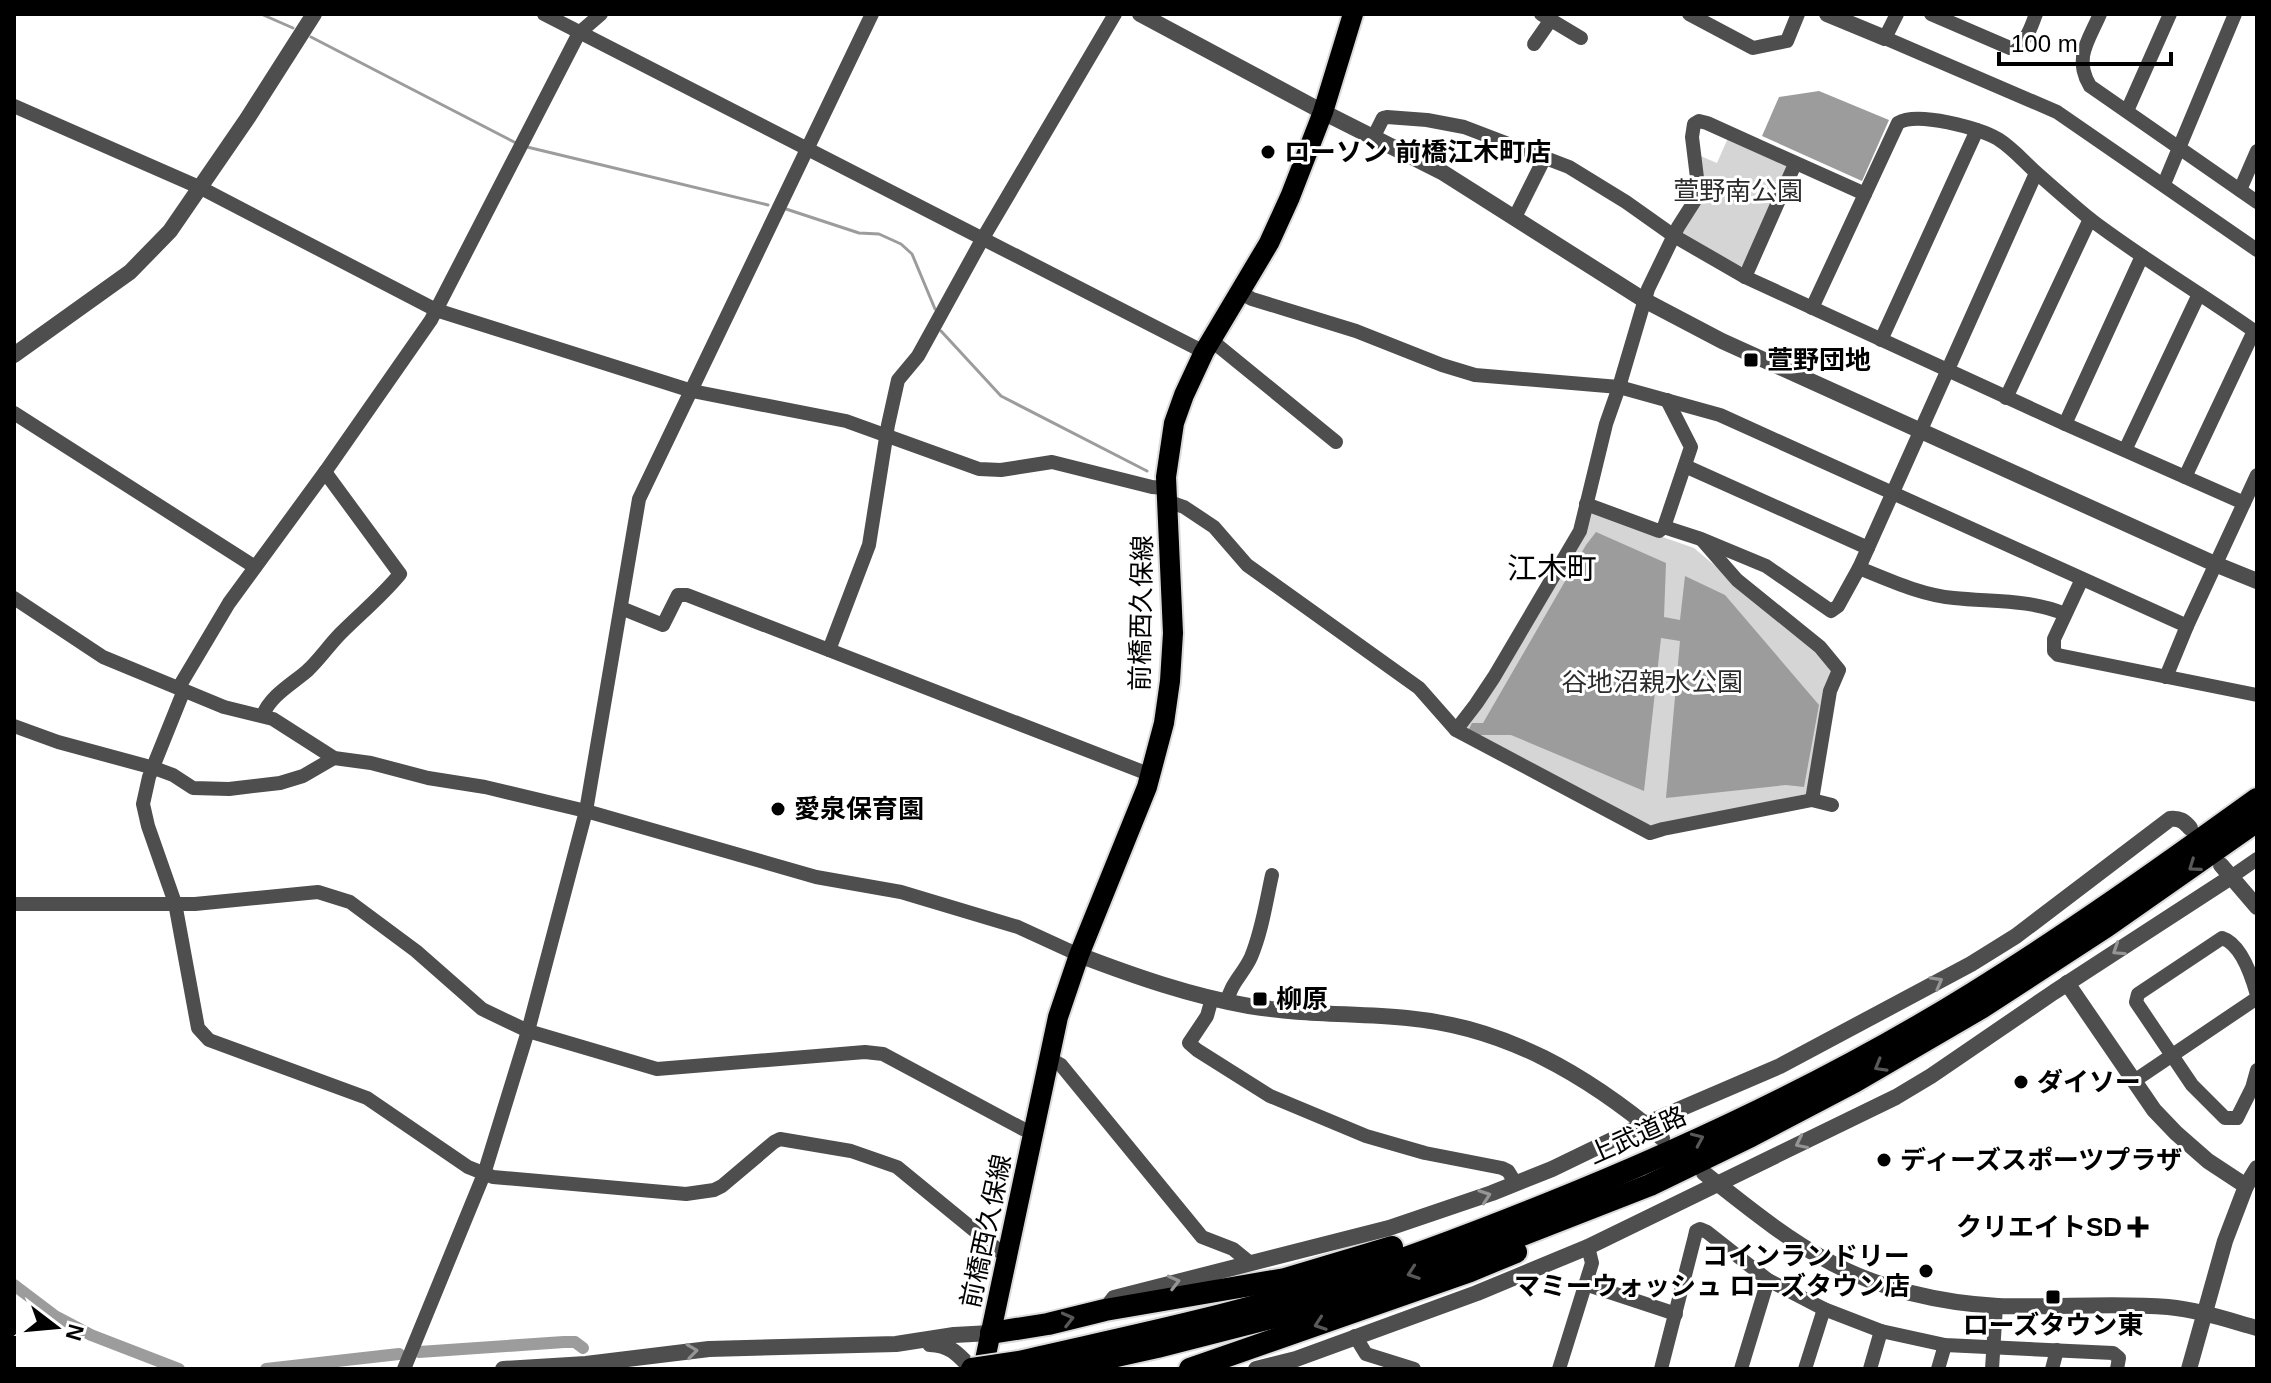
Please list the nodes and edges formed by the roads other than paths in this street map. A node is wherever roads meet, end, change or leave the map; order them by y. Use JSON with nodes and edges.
{"nodes":[{"id":1,"x":314,"y":14,"type":"edge"},
{"id":2,"x":544,"y":14,"type":"edge"},
{"id":3,"x":601,"y":14,"type":"edge"},
{"id":4,"x":872,"y":14,"type":"edge"},
{"id":5,"x":1115,"y":14,"type":"edge"},
{"id":6,"x":1140,"y":14,"type":"edge"},
{"id":7,"x":1353,"y":14,"type":"edge"},
{"id":8,"x":1689,"y":14,"type":"edge"},
{"id":9,"x":1798,"y":14,"type":"edge"},
{"id":10,"x":1827,"y":14,"type":"edge"},
{"id":11,"x":1897,"y":14,"type":"edge"},
{"id":12,"x":1931,"y":14,"type":"edge"},
{"id":13,"x":2036,"y":14,"type":"edge"},
{"id":14,"x":2100,"y":14,"type":"edge"},
{"id":15,"x":2170,"y":14,"type":"edge"},
{"id":16,"x":2235,"y":14,"type":"edge"},
{"id":17,"x":1546,"y":17,"type":"edge"},
{"id":18,"x":1963,"y":20,"type":"edge"},
{"id":19,"x":579,"y":33,"type":"junction"},
{"id":20,"x":1581,"y":38,"type":"dead end"},
{"id":21,"x":1885,"y":38,"type":"junction"},
{"id":22,"x":1534,"y":44,"type":"dead end"},
{"id":23,"x":14,"y":106,"type":"edge"},
{"id":24,"x":2127,"y":111,"type":"junction"},
{"id":25,"x":1323,"y":112,"type":"junction"},
{"id":26,"x":1977,"y":130,"type":"junction"},
{"id":27,"x":1374,"y":136,"type":"junction"},
{"id":28,"x":807,"y":148,"type":"junction"},
{"id":29,"x":2179,"y":148,"type":"junction"},
{"id":30,"x":2257,"y":151,"type":"edge"},
{"id":31,"x":1545,"y":157,"type":"junction"},
{"id":32,"x":1795,"y":164,"type":"junction"},
{"id":33,"x":2036,"y":173,"type":"junction"},
{"id":34,"x":2164,"y":184,"type":"junction"},
{"id":35,"x":201,"y":188,"type":"junction"},
{"id":36,"x":2240,"y":190,"type":"junction"},
{"id":37,"x":1865,"y":194,"type":"junction"},
{"id":38,"x":2257,"y":202,"type":"edge"},
{"id":39,"x":1515,"y":217,"type":"junction"},
{"id":40,"x":2090,"y":219,"type":"junction"},
{"id":41,"x":1674,"y":236,"type":"junction"},
{"id":42,"x":983,"y":238,"type":"junction"},
{"id":43,"x":2257,"y":250,"type":"edge"},
{"id":44,"x":2142,"y":256,"type":"junction"},
{"id":45,"x":1745,"y":277,"type":"junction"},
{"id":46,"x":1241,"y":293,"type":"junction"},
{"id":47,"x":2199,"y":294,"type":"junction"},
{"id":48,"x":1644,"y":300,"type":"junction"},
{"id":49,"x":1812,"y":308,"type":"junction"},
{"id":50,"x":436,"y":310,"type":"junction"},
{"id":51,"x":2255,"y":332,"type":"edge"},
{"id":52,"x":1881,"y":340,"type":"junction"},
{"id":53,"x":1207,"y":346,"type":"junction"},
{"id":54,"x":14,"y":355,"type":"edge"},
{"id":55,"x":1948,"y":371,"type":"junction"},
{"id":56,"x":1619,"y":387,"type":"junction"},
{"id":57,"x":692,"y":391,"type":"junction"},
{"id":58,"x":2006,"y":398,"type":"junction"},
{"id":59,"x":1667,"y":400,"type":"junction"},
{"id":60,"x":14,"y":413,"type":"edge"},
{"id":61,"x":2065,"y":424,"type":"junction"},
{"id":62,"x":1920,"y":430,"type":"junction"},
{"id":63,"x":887,"y":435,"type":"junction"},
{"id":64,"x":1336,"y":442,"type":"dead end"},
{"id":65,"x":2127,"y":446,"type":"dead end"},
{"id":66,"x":1685,"y":466,"type":"junction"},
{"id":67,"x":325,"y":472,"type":"junction"},
{"id":68,"x":2257,"y":475,"type":"edge"},
{"id":69,"x":2185,"y":477,"type":"junction"},
{"id":70,"x":1892,"y":493,"type":"junction"},
{"id":71,"x":1166,"y":495,"type":"junction"},
{"id":72,"x":2244,"y":503,"type":"junction"},
{"id":73,"x":1586,"y":504,"type":"junction"},
{"id":74,"x":1664,"y":527,"type":"junction"},
{"id":75,"x":1701,"y":539,"type":"junction"},
{"id":76,"x":1868,"y":548,"type":"junction"},
{"id":77,"x":2215,"y":564,"type":"junction"},
{"id":78,"x":255,"y":567,"type":"junction"},
{"id":79,"x":1859,"y":568,"type":"junction"},
{"id":80,"x":2082,"y":579,"type":"junction"},
{"id":81,"x":2257,"y":581,"type":"edge"},
{"id":82,"x":14,"y":598,"type":"edge"},
{"id":83,"x":621,"y":608,"type":"junction"},
{"id":84,"x":2065,"y":614,"type":"junction"},
{"id":85,"x":2187,"y":626,"type":"junction"},
{"id":86,"x":829,"y":650,"type":"junction"},
{"id":87,"x":2166,"y":677,"type":"junction"},
{"id":88,"x":182,"y":689,"type":"junction"},
{"id":89,"x":2257,"y":695,"type":"edge"},
{"id":90,"x":263,"y":715,"type":"junction"},
{"id":91,"x":14,"y":726,"type":"edge"},
{"id":92,"x":1456,"y":730,"type":"junction"},
{"id":93,"x":334,"y":758,"type":"junction"},
{"id":94,"x":154,"y":768,"type":"junction"},
{"id":95,"x":1151,"y":775,"type":"junction"},
{"id":96,"x":2257,"y":799,"type":"edge"},
{"id":97,"x":1812,"y":800,"type":"junction"},
{"id":98,"x":1832,"y":805,"type":"dead end"},
{"id":99,"x":586,"y":811,"type":"junction"},
{"id":100,"x":2257,"y":821,"type":"edge"},
{"id":101,"x":2190,"y":828,"type":"dead end"},
{"id":102,"x":2257,"y":859,"type":"edge"},
{"id":103,"x":2226,"y":871,"type":"junction"},
{"id":104,"x":1272,"y":875,"type":"dead end"},
{"id":105,"x":175,"y":903,"type":"junction"},
{"id":106,"x":14,"y":904,"type":"edge"},
{"id":107,"x":2257,"y":907,"type":"edge"},
{"id":108,"x":1079,"y":955,"type":"junction"},
{"id":109,"x":2067,"y":983,"type":"junction"},
{"id":110,"x":2257,"y":996,"type":"edge"},
{"id":111,"x":1219,"y":1000,"type":"junction"},
{"id":112,"x":528,"y":1031,"type":"junction"},
{"id":113,"x":2171,"y":1056,"type":"junction"},
{"id":114,"x":1048,"y":1058,"type":"junction"},
{"id":115,"x":2257,"y":1070,"type":"edge"},
{"id":116,"x":2134,"y":1081,"type":"junction"},
{"id":117,"x":1645,"y":1124,"type":"junction"},
{"id":118,"x":1033,"y":1132,"type":"junction"},
{"id":119,"x":1662,"y":1138,"type":"dead end"},
{"id":120,"x":2257,"y":1168,"type":"edge"},
{"id":121,"x":1704,"y":1173,"type":"dead end"},
{"id":122,"x":484,"y":1174,"type":"junction"},
{"id":123,"x":1620,"y":1175,"type":"junction"},
{"id":124,"x":1516,"y":1184,"type":"junction"},
{"id":125,"x":1718,"y":1184,"type":"junction"},
{"id":126,"x":1650,"y":1185,"type":"junction"},
{"id":127,"x":2246,"y":1186,"type":"junction"},
{"id":128,"x":1588,"y":1247,"type":"junction"},
{"id":129,"x":1008,"y":1258,"type":"junction"},
{"id":130,"x":1249,"y":1262,"type":"junction"},
{"id":131,"x":1768,"y":1280,"type":"junction"},
{"id":132,"x":1585,"y":1284,"type":"junction"},
{"id":133,"x":1996,"y":1306,"type":"junction"},
{"id":134,"x":1824,"y":1309,"type":"junction"},
{"id":135,"x":1105,"y":1310,"type":"junction"},
{"id":136,"x":2206,"y":1313,"type":"junction"},
{"id":137,"x":1676,"y":1314,"type":"junction"},
{"id":138,"x":2257,"y":1328,"type":"edge"},
{"id":139,"x":1881,"y":1331,"type":"junction"},
{"id":140,"x":991,"y":1333,"type":"junction"},
{"id":141,"x":1355,"y":1336,"type":"junction"},
{"id":142,"x":896,"y":1344,"type":"junction"},
{"id":143,"x":1945,"y":1345,"type":"junction"},
{"id":144,"x":1993,"y":1349,"type":"junction"},
{"id":145,"x":2057,"y":1350,"type":"junction"},
{"id":146,"x":404,"y":1369,"type":"edge"},
{"id":147,"x":503,"y":1369,"type":"edge"},
{"id":148,"x":972,"y":1369,"type":"edge"},
{"id":149,"x":983,"y":1369,"type":"edge"},
{"id":150,"x":1058,"y":1369,"type":"edge"},
{"id":151,"x":1190,"y":1369,"type":"edge"},
{"id":152,"x":1256,"y":1369,"type":"edge"},
{"id":153,"x":1414,"y":1369,"type":"edge"},
{"id":154,"x":1559,"y":1369,"type":"edge"},
{"id":155,"x":1661,"y":1369,"type":"edge"},
{"id":156,"x":1741,"y":1369,"type":"edge"},
{"id":157,"x":1805,"y":1369,"type":"edge"},
{"id":158,"x":1870,"y":1369,"type":"edge"},
{"id":159,"x":1938,"y":1369,"type":"edge"},
{"id":160,"x":1992,"y":1369,"type":"edge"},
{"id":161,"x":2052,"y":1369,"type":"edge"},
{"id":162,"x":2117,"y":1369,"type":"edge"},
{"id":163,"x":2189,"y":1369,"type":"edge"}],
"edges":[{"from":1,"to":35,"type":"street"},
{"from":2,"to":19,"type":"street"},
{"from":3,"to":19,"type":"street"},
{"from":4,"to":28,"type":"street"},
{"from":5,"to":42,"type":"street"},
{"from":6,"to":25,"type":"street"},
{"from":7,"to":25,"type":"main road","name":"前橋西久保線"},
{"from":8,"to":9,"type":"street"},
{"from":10,"to":21,"type":"street"},
{"from":11,"to":21,"type":"street"},
{"from":12,"to":18,"type":"street"},
{"from":13,"to":18,"type":"street"},
{"from":14,"to":24,"type":"street"},
{"from":15,"to":24,"type":"street"},
{"from":16,"to":29,"type":"street"},
{"from":17,"to":20,"type":"street"},
{"from":17,"to":22,"type":"street"},
{"from":19,"to":28,"type":"street"},
{"from":19,"to":50,"type":"street"},
{"from":21,"to":34,"type":"street"},
{"from":23,"to":35,"type":"street"},
{"from":24,"to":29,"type":"street"},
{"from":25,"to":27,"type":"street"},
{"from":25,"to":46,"type":"main road","name":"前橋西久保線"},
{"from":26,"to":33,"type":"street"},
{"from":26,"to":37,"type":"street"},
{"from":26,"to":52,"type":"street"},
{"from":27,"to":31,"type":"street"},
{"from":27,"to":39,"type":"street"},
{"from":28,"to":42,"type":"street"},
{"from":28,"to":57,"type":"street"},
{"from":29,"to":34,"type":"street"},
{"from":29,"to":36,"type":"street"},
{"from":30,"to":36,"type":"street"},
{"from":31,"to":39,"type":"street"},
{"from":31,"to":41,"type":"street"},
{"from":32,"to":37,"type":"street"},
{"from":32,"to":41,"type":"street"},
{"from":32,"to":45,"type":"street"},
{"from":33,"to":40,"type":"street"},
{"from":33,"to":55,"type":"street"},
{"from":34,"to":43,"type":"street"},
{"from":35,"to":50,"type":"street"},
{"from":35,"to":54,"type":"street"},
{"from":36,"to":38,"type":"street"},
{"from":37,"to":49,"type":"street"},
{"from":39,"to":48,"type":"street"},
{"from":40,"to":44,"type":"street"},
{"from":40,"to":58,"type":"street"},
{"from":41,"to":45,"type":"street"},
{"from":41,"to":48,"type":"street"},
{"from":42,"to":53,"type":"street"},
{"from":42,"to":63,"type":"street"},
{"from":44,"to":47,"type":"street"},
{"from":44,"to":61,"type":"street"},
{"from":45,"to":49,"type":"street"},
{"from":46,"to":53,"type":"main road","name":"前橋西久保線"},
{"from":46,"to":56,"type":"street"},
{"from":47,"to":51,"type":"street"},
{"from":47,"to":65,"type":"street"},
{"from":48,"to":56,"type":"street"},
{"from":48,"to":62,"type":"street"},
{"from":49,"to":52,"type":"street"},
{"from":50,"to":57,"type":"street"},
{"from":50,"to":67,"type":"street"},
{"from":51,"to":69,"type":"street"},
{"from":52,"to":55,"type":"street"},
{"from":53,"to":64,"type":"street"},
{"from":53,"to":71,"type":"main road","name":"前橋西久保線"},
{"from":55,"to":58,"type":"street"},
{"from":55,"to":62,"type":"street"},
{"from":56,"to":59,"type":"street"},
{"from":56,"to":73,"type":"street"},
{"from":57,"to":63,"type":"street"},
{"from":57,"to":83,"type":"street"},
{"from":58,"to":61,"type":"street"},
{"from":59,"to":66,"type":"street"},
{"from":59,"to":70,"type":"street"},
{"from":60,"to":78,"type":"street"},
{"from":61,"to":69,"type":"street"},
{"from":62,"to":70,"type":"street"},
{"from":62,"to":77,"type":"street"},
{"from":63,"to":71,"type":"street"},
{"from":63,"to":86,"type":"street"},
{"from":66,"to":74,"type":"street"},
{"from":66,"to":76,"type":"street"},
{"from":67,"to":78,"type":"street"},
{"from":67,"to":90,"type":"street"},
{"from":68,"to":72,"type":"street"},
{"from":69,"to":72,"type":"street"},
{"from":70,"to":76,"type":"street"},
{"from":70,"to":80,"type":"street"},
{"from":71,"to":92,"type":"street"},
{"from":71,"to":95,"type":"main road","name":"前橋西久保線"},
{"from":72,"to":77,"type":"street"},
{"from":73,"to":74,"type":"street"},
{"from":73,"to":92,"type":"street"},
{"from":74,"to":75,"type":"street"},
{"from":75,"to":79,"type":"street"},
{"from":75,"to":97,"type":"street"},
{"from":76,"to":79,"type":"street"},
{"from":77,"to":81,"type":"street"},
{"from":77,"to":85,"type":"street"},
{"from":78,"to":88,"type":"street"},
{"from":79,"to":84,"type":"street"},
{"from":80,"to":84,"type":"street"},
{"from":80,"to":85,"type":"street"},
{"from":82,"to":88,"type":"street"},
{"from":83,"to":86,"type":"street"},
{"from":83,"to":99,"type":"street"},
{"from":84,"to":87,"type":"street"},
{"from":85,"to":87,"type":"street"},
{"from":86,"to":95,"type":"street"},
{"from":87,"to":89,"type":"street"},
{"from":88,"to":90,"type":"street"},
{"from":88,"to":94,"type":"street"},
{"from":90,"to":93,"type":"street"},
{"from":91,"to":94,"type":"street"},
{"from":92,"to":97,"type":"street"},
{"from":93,"to":94,"type":"street"},
{"from":93,"to":99,"type":"street"},
{"from":94,"to":105,"type":"street"},
{"from":95,"to":108,"type":"main road","name":"前橋西久保線"},
{"from":123,"to":96,"type":"highway","name":"上武道路","one_way":true},
{"from":97,"to":98,"type":"street"},
{"from":99,"to":108,"type":"street"},
{"from":99,"to":112,"type":"street"},
{"from":100,"to":126,"type":"highway","name":"上武道路","one_way":true},
{"from":117,"to":101,"type":"street","one_way":true},
{"from":102,"to":103,"type":"street"},
{"from":103,"to":107,"type":"street"},
{"from":103,"to":109,"type":"street","one_way":true},
{"from":104,"to":111,"type":"street"},
{"from":105,"to":106,"type":"street"},
{"from":105,"to":112,"type":"street"},
{"from":105,"to":122,"type":"street"},
{"from":108,"to":111,"type":"street"},
{"from":108,"to":114,"type":"main road","name":"前橋西久保線"},
{"from":109,"to":116,"type":"street"},
{"from":109,"to":125,"type":"street","one_way":true},
{"from":110,"to":113,"type":"street"},
{"from":110,"to":113,"type":"street"},
{"from":111,"to":117,"type":"street"},
{"from":111,"to":124,"type":"street"},
{"from":112,"to":118,"type":"street"},
{"from":112,"to":122,"type":"street"},
{"from":113,"to":115,"type":"street"},
{"from":113,"to":116,"type":"street"},
{"from":114,"to":118,"type":"main road","name":"前橋西久保線"},
{"from":114,"to":130,"type":"street"},
{"from":116,"to":127,"type":"street"},
{"from":117,"to":119,"type":"street"},
{"from":117,"to":124,"type":"street"},
{"from":118,"to":129,"type":"main road","name":"前橋西久保線"},
{"from":120,"to":127,"type":"street"},
{"from":121,"to":125,"type":"street"},
{"from":122,"to":129,"type":"street"},
{"from":122,"to":146,"type":"street"},
{"from":123,"to":135,"type":"highway"},
{"from":123,"to":148,"type":"highway","name":"上武道路","bridge":true},
{"from":130,"to":124,"type":"street","one_way":true},
{"from":125,"to":128,"type":"street"},
{"from":125,"to":133,"type":"street"},
{"from":126,"to":150,"type":"highway","name":"上武道路","one_way":true},
{"from":126,"to":151,"type":"highway","one_way":true},
{"from":127,"to":136,"type":"street"},
{"from":128,"to":132,"type":"street"},
{"from":128,"to":141,"type":"street"},
{"from":129,"to":140,"type":"main road","name":"前橋西久保線"},
{"from":135,"to":130,"type":"street","one_way":true},
{"from":131,"to":134,"type":"street"},
{"from":131,"to":137,"type":"street"},
{"from":131,"to":156,"type":"street"},
{"from":132,"to":137,"type":"street"},
{"from":132,"to":154,"type":"street"},
{"from":133,"to":136,"type":"street"},
{"from":133,"to":144,"type":"street"},
{"from":134,"to":139,"type":"street"},
{"from":134,"to":157,"type":"street"},
{"from":140,"to":135,"type":"highway","one_way":true},
{"from":136,"to":138,"type":"street"},
{"from":136,"to":163,"type":"street"},
{"from":137,"to":155,"type":"street"},
{"from":139,"to":143,"type":"street"},
{"from":139,"to":158,"type":"street"},
{"from":140,"to":142,"type":"street"},
{"from":140,"to":149,"type":"main road","name":"前橋西久保線"},
{"from":141,"to":152,"type":"street"},
{"from":141,"to":153,"type":"street"},
{"from":147,"to":142,"type":"street","one_way":true},
{"from":142,"to":148,"type":"street"},
{"from":143,"to":144,"type":"street"},
{"from":143,"to":159,"type":"street"},
{"from":144,"to":145,"type":"street"},
{"from":144,"to":160,"type":"street"},
{"from":145,"to":161,"type":"street"},
{"from":145,"to":162,"type":"street"}]}
